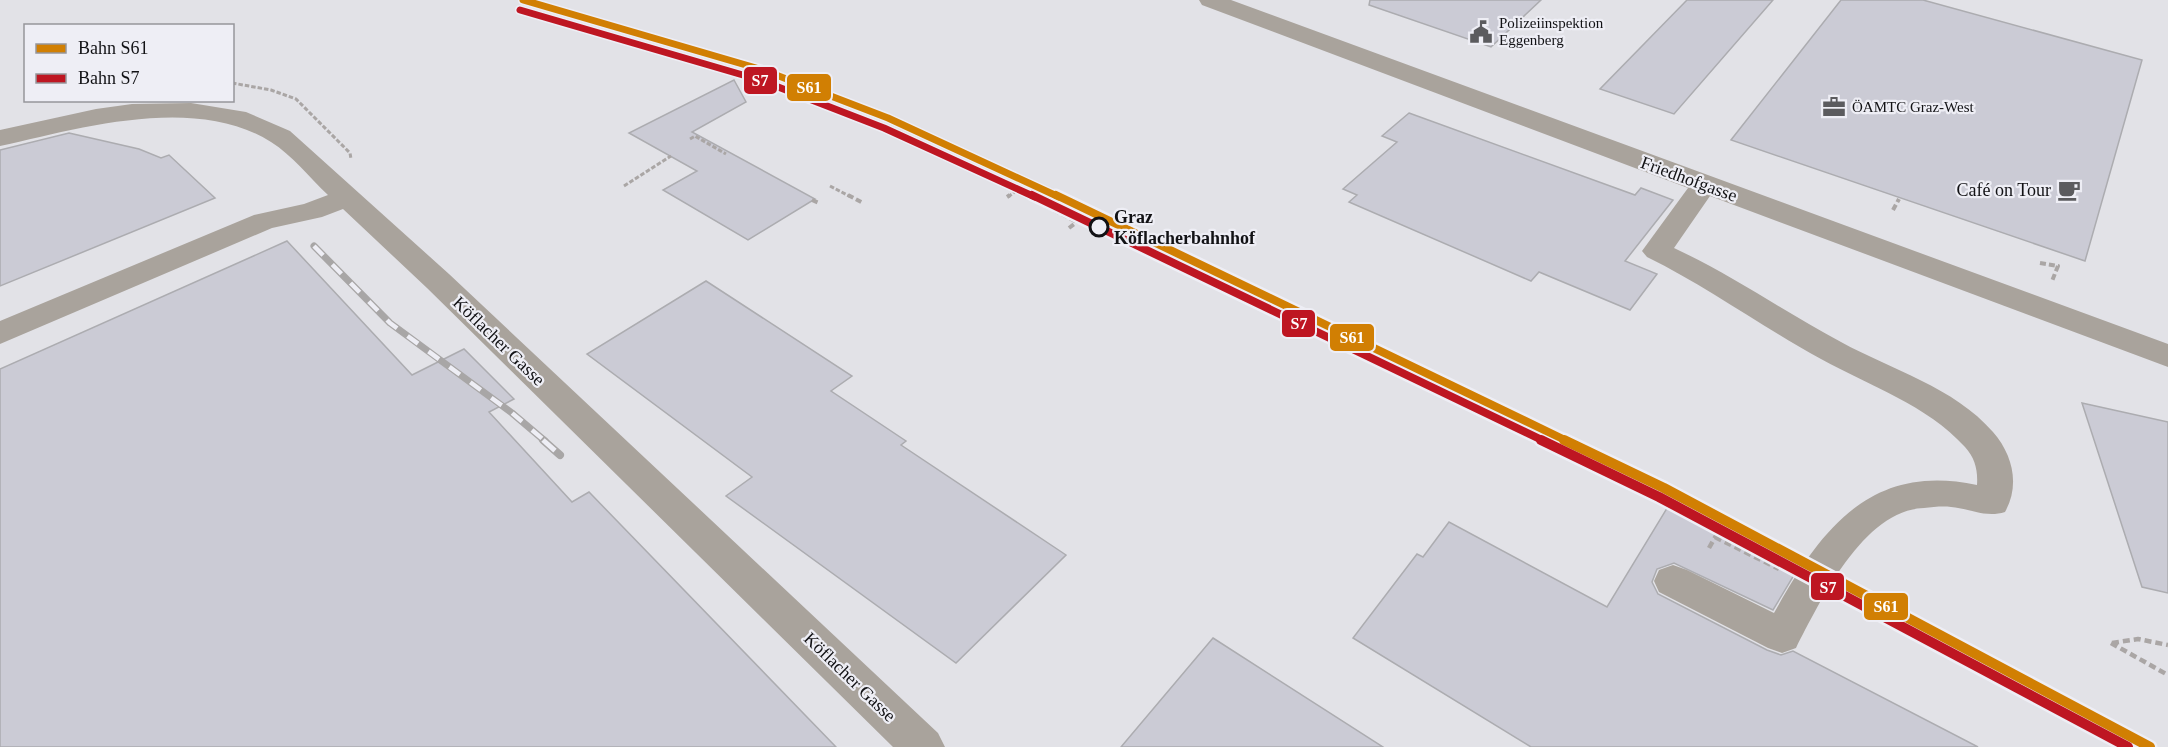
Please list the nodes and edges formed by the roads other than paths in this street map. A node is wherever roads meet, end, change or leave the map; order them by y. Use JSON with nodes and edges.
{"nodes":[{"id":1,"x":1210,"y":0,"type":"edge"},
{"id":2,"x":0,"y":138,"type":"edge"},
{"id":3,"x":1704,"y":185,"type":"junction"},
{"id":4,"x":348,"y":197,"type":"junction"},
{"id":5,"x":0,"y":333,"type":"edge"},
{"id":6,"x":2168,"y":356,"type":"edge"},
{"id":7,"x":1673,"y":581,"type":"dead end"},
{"id":8,"x":923,"y":747,"type":"edge"}],
"edges":[{"from":1,"to":3,"type":"street","name":"Friedhofgasse"},
{"from":2,"to":4,"type":"street","name":"Köflacher Gasse"},
{"from":3,"to":6,"type":"street","name":"Friedhofgasse"},
{"from":3,"to":7,"type":"street"},
{"from":4,"to":5,"type":"street"},
{"from":4,"to":8,"type":"street","name":"Köflacher Gasse"}]}
